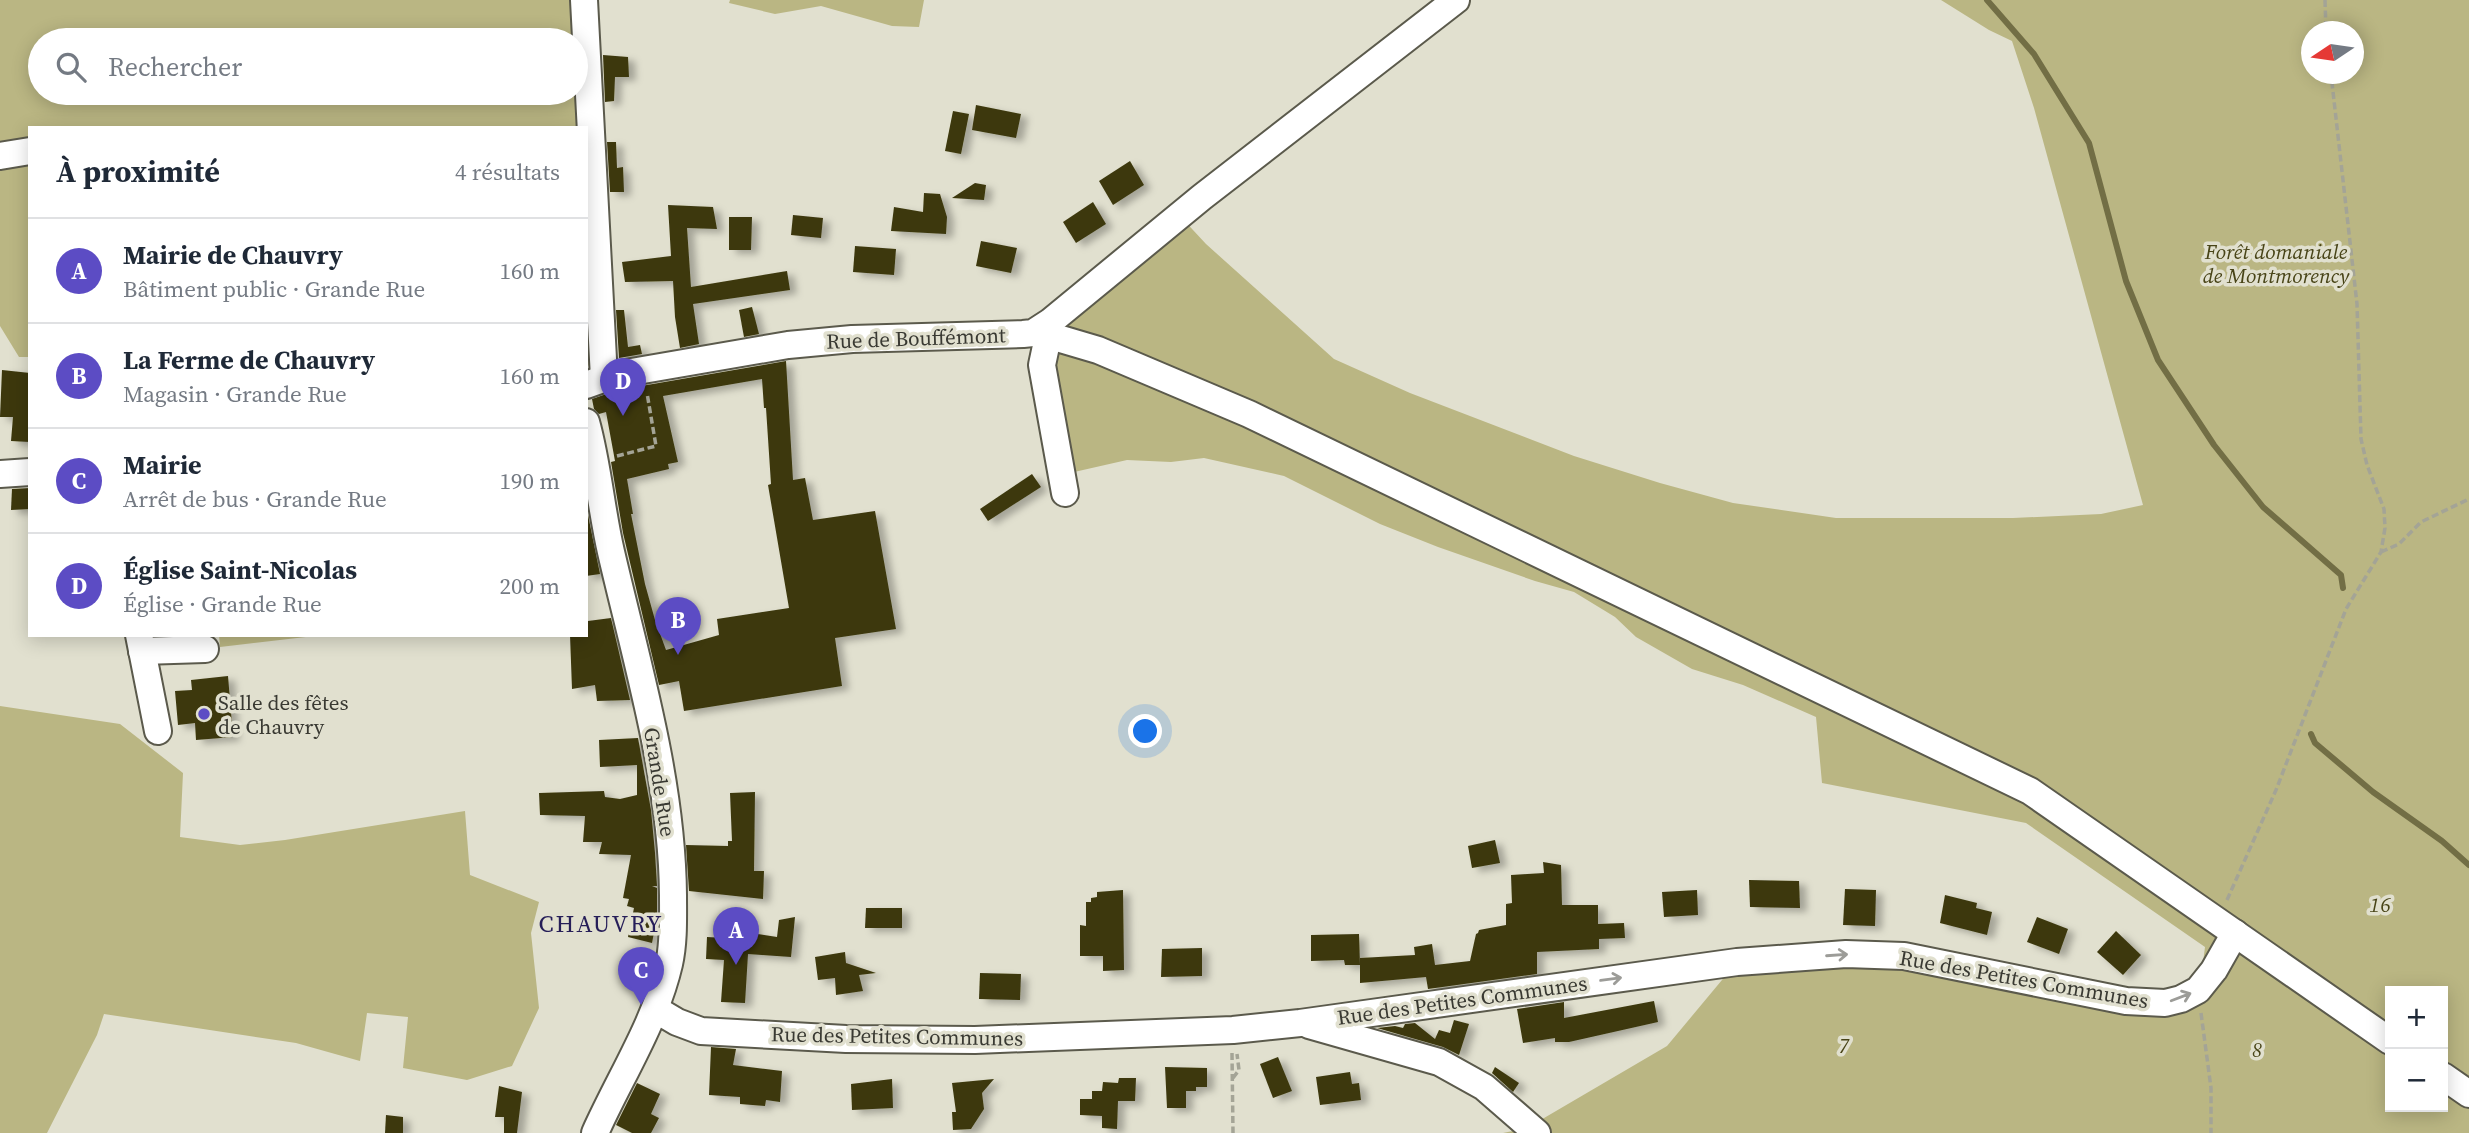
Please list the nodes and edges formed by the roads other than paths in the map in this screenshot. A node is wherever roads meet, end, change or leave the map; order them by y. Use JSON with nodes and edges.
{"nodes":[{"id":1,"x":584,"y":0,"type":"edge"},
{"id":2,"x":1456,"y":0,"type":"edge"},
{"id":3,"x":585,"y":28,"type":"edge"},
{"id":4,"x":587,"y":105,"type":"edge"},
{"id":5,"x":588,"y":126,"type":"edge"},
{"id":6,"x":588,"y":139,"type":"edge"},
{"id":7,"x":28,"y":151,"type":"edge"},
{"id":8,"x":0,"y":156,"type":"edge"},
{"id":9,"x":1042,"y":328,"type":"junction"},
{"id":10,"x":595,"y":381,"type":"edge"},
{"id":11,"x":588,"y":431,"type":"edge"},
{"id":12,"x":28,"y":472,"type":"edge"},
{"id":13,"x":0,"y":474,"type":"edge"},
{"id":14,"x":1065,"y":493,"type":"dead end"},
{"id":15,"x":141,"y":643,"type":"edge"},
{"id":16,"x":205,"y":649,"type":"dead end"},
{"id":17,"x":158,"y":731,"type":"dead end"},
{"id":18,"x":2227,"y":927,"type":"junction"},
{"id":19,"x":656,"y":1009,"type":"junction"},
{"id":20,"x":1300,"y":1023,"type":"junction"},
{"id":21,"x":2385,"y":1038,"type":"edge"},
{"id":22,"x":2448,"y":1079,"type":"edge"},
{"id":23,"x":2469,"y":1094,"type":"edge"},
{"id":24,"x":595,"y":1133,"type":"edge"},
{"id":25,"x":1537,"y":1133,"type":"edge"}],
"edges":[{"from":1,"to":3,"type":"street"},
{"from":2,"to":9,"type":"street","name":"Rue de Bouffémont"},
{"from":4,"to":5,"type":"street"},
{"from":6,"to":10,"type":"street"},
{"from":7,"to":8,"type":"street"},
{"from":9,"to":10,"type":"street","name":"Rue de Bouffémont"},
{"from":9,"to":14,"type":"street"},
{"from":9,"to":18,"type":"street"},
{"from":11,"to":19,"type":"street","name":"Grande Rue"},
{"from":12,"to":13,"type":"street"},
{"from":15,"to":16,"type":"street"},
{"from":15,"to":17,"type":"street"},
{"from":20,"to":18,"type":"street","name":"Rue des Petites Communes","one_way":true},
{"from":18,"to":21,"type":"street"},
{"from":19,"to":20,"type":"street","name":"Rue des Petites Communes"},
{"from":19,"to":24,"type":"street","name":"Grande Rue"},
{"from":20,"to":25,"type":"street"},
{"from":22,"to":23,"type":"street"}]}
